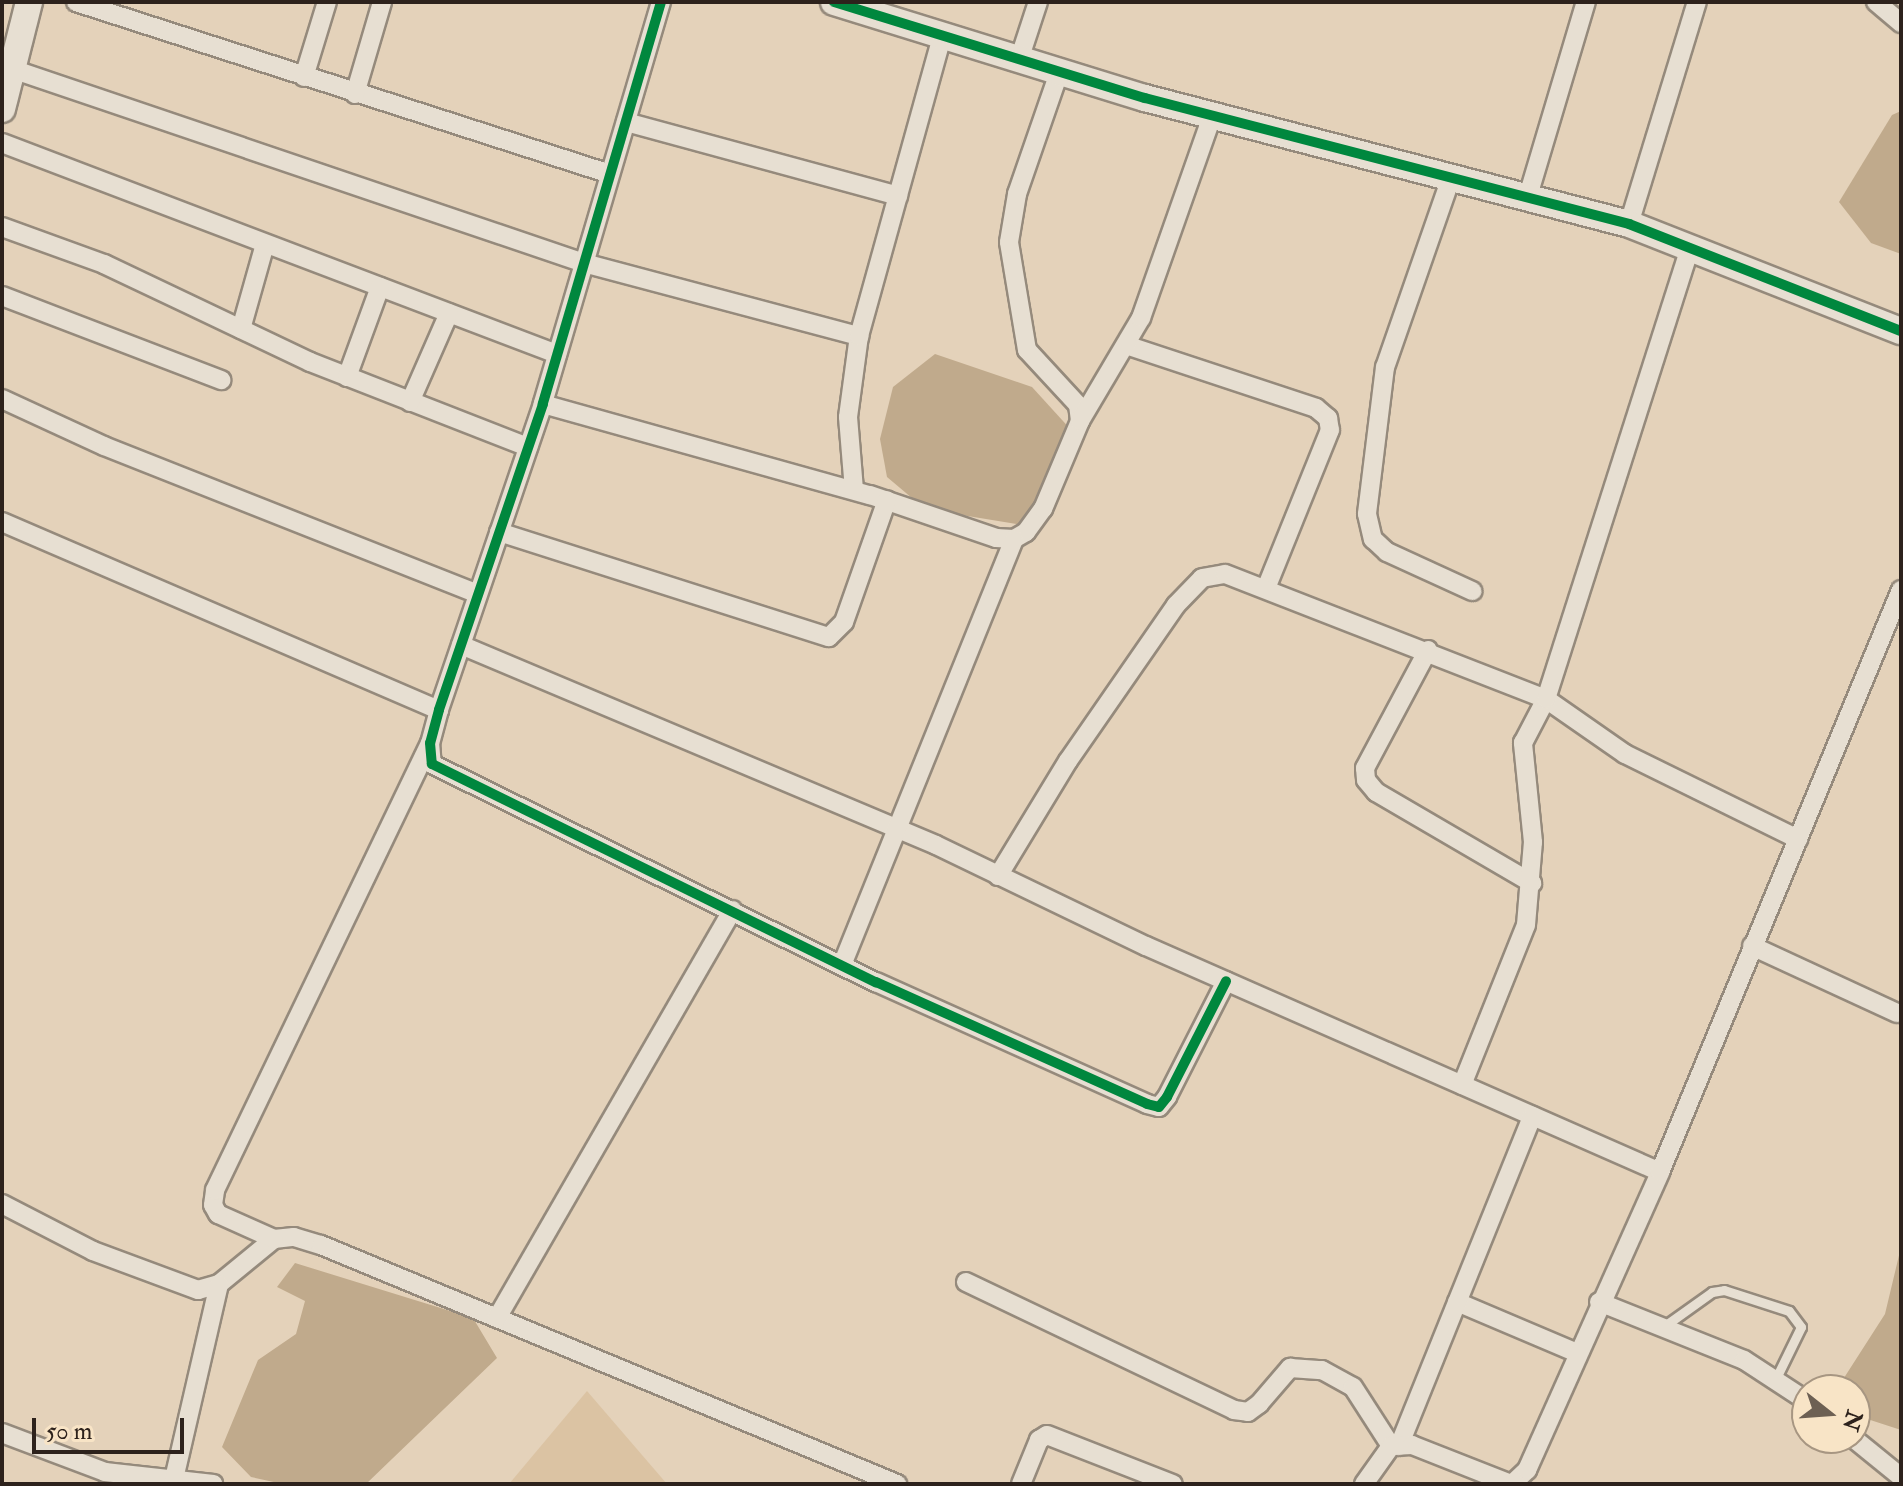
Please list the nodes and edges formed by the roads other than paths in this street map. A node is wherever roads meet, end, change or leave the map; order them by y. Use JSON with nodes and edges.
{"nodes":[{"id":1,"x":29,"y":2,"type":"edge"},
{"id":2,"x":76,"y":2,"type":"edge"},
{"id":3,"x":327,"y":2,"type":"edge"},
{"id":4,"x":382,"y":2,"type":"edge"},
{"id":5,"x":661,"y":2,"type":"edge"},
{"id":6,"x":834,"y":2,"type":"edge"},
{"id":7,"x":1038,"y":2,"type":"edge"},
{"id":8,"x":1586,"y":2,"type":"edge"},
{"id":9,"x":1697,"y":2,"type":"edge"},
{"id":10,"x":1876,"y":2,"type":"edge"},
{"id":11,"x":1901,"y":23,"type":"edge"},
{"id":12,"x":942,"y":36,"type":"junction"},
{"id":13,"x":1019,"y":60,"type":"junction"},
{"id":14,"x":12,"y":69,"type":"junction"},
{"id":15,"x":1059,"y":73,"type":"junction"},
{"id":16,"x":304,"y":77,"type":"junction"},
{"id":17,"x":355,"y":94,"type":"junction"},
{"id":18,"x":2,"y":109,"type":"edge"},
{"id":19,"x":1213,"y":114,"type":"junction"},
{"id":20,"x":626,"y":122,"type":"junction"},
{"id":21,"x":2,"y":143,"type":"edge"},
{"id":22,"x":610,"y":174,"type":"junction"},
{"id":23,"x":1452,"y":175,"type":"junction"},
{"id":24,"x":898,"y":196,"type":"junction"},
{"id":25,"x":1528,"y":196,"type":"junction"},
{"id":26,"x":1629,"y":224,"type":"junction"},
{"id":27,"x":2,"y":227,"type":"edge"},
{"id":28,"x":265,"y":244,"type":"junction"},
{"id":29,"x":1690,"y":248,"type":"junction"},
{"id":30,"x":584,"y":263,"type":"junction"},
{"id":31,"x":380,"y":287,"type":"junction"},
{"id":32,"x":2,"y":296,"type":"edge"},
{"id":33,"x":449,"y":313,"type":"junction"},
{"id":34,"x":241,"y":329,"type":"junction"},
{"id":35,"x":1901,"y":331,"type":"edge"},
{"id":36,"x":859,"y":336,"type":"junction"},
{"id":37,"x":1129,"y":346,"type":"junction"},
{"id":38,"x":557,"y":354,"type":"junction"},
{"id":39,"x":347,"y":377,"type":"junction"},
{"id":40,"x":221,"y":380,"type":"dead end"},
{"id":41,"x":2,"y":399,"type":"edge"},
{"id":42,"x":410,"y":402,"type":"junction"},
{"id":43,"x":543,"y":404,"type":"junction"},
{"id":44,"x":1080,"y":421,"type":"junction"},
{"id":45,"x":528,"y":447,"type":"junction"},
{"id":46,"x":854,"y":490,"type":"junction"},
{"id":47,"x":887,"y":500,"type":"junction"},
{"id":48,"x":2,"y":522,"type":"edge"},
{"id":49,"x":499,"y":532,"type":"junction"},
{"id":50,"x":1014,"y":539,"type":"junction"},
{"id":51,"x":1267,"y":586,"type":"junction"},
{"id":52,"x":1901,"y":590,"type":"edge"},
{"id":53,"x":1472,"y":591,"type":"dead end"},
{"id":54,"x":478,"y":594,"type":"junction"},
{"id":55,"x":461,"y":645,"type":"junction"},
{"id":56,"x":1428,"y":650,"type":"junction"},
{"id":57,"x":1546,"y":699,"type":"junction"},
{"id":58,"x":439,"y":710,"type":"junction"},
{"id":59,"x":430,"y":743,"type":"junction"},
{"id":60,"x":899,"y":830,"type":"junction"},
{"id":61,"x":1798,"y":839,"type":"junction"},
{"id":62,"x":998,"y":876,"type":"junction"},
{"id":63,"x":1532,"y":883,"type":"junction"},
{"id":64,"x":733,"y":910,"type":"junction"},
{"id":65,"x":1752,"y":946,"type":"junction"},
{"id":66,"x":842,"y":965,"type":"junction"},
{"id":67,"x":1226,"y":981,"type":"junction"},
{"id":68,"x":1897,"y":1013,"type":"dead end"},
{"id":69,"x":1462,"y":1085,"type":"junction"},
{"id":70,"x":1532,"y":1116,"type":"junction"},
{"id":71,"x":1660,"y":1172,"type":"junction"},
{"id":72,"x":2,"y":1204,"type":"edge"},
{"id":73,"x":274,"y":1239,"type":"junction"},
{"id":74,"x":966,"y":1282,"type":"dead end"},
{"id":75,"x":219,"y":1284,"type":"junction"},
{"id":76,"x":1457,"y":1302,"type":"junction"},
{"id":77,"x":1599,"y":1302,"type":"junction"},
{"id":78,"x":497,"y":1318,"type":"junction"},
{"id":79,"x":1663,"y":1327,"type":"junction"},
{"id":80,"x":1577,"y":1353,"type":"junction"},
{"id":81,"x":1776,"y":1378,"type":"junction"},
{"id":82,"x":1791,"y":1389,"type":"edge"},
{"id":83,"x":2,"y":1433,"type":"edge"},
{"id":84,"x":1395,"y":1446,"type":"junction"},
{"id":85,"x":1871,"y":1453,"type":"edge"},
{"id":86,"x":1901,"y":1477,"type":"edge"},
{"id":87,"x":174,"y":1479,"type":"junction"},
{"id":88,"x":213,"y":1484,"type":"edge"},
{"id":89,"x":897,"y":1484,"type":"edge"},
{"id":90,"x":1021,"y":1484,"type":"edge"},
{"id":91,"x":1173,"y":1484,"type":"edge"},
{"id":92,"x":1364,"y":1484,"type":"edge"},
{"id":93,"x":1512,"y":1484,"type":"edge"}],
"edges":[{"from":1,"to":14,"type":"street"},
{"from":2,"to":16,"type":"street"},
{"from":3,"to":16,"type":"street"},
{"from":4,"to":17,"type":"street"},
{"from":5,"to":20,"type":"street"},
{"from":6,"to":12,"type":"street"},
{"from":7,"to":13,"type":"street"},
{"from":8,"to":25,"type":"street"},
{"from":9,"to":26,"type":"street"},
{"from":10,"to":11,"type":"street"},
{"from":12,"to":13,"type":"street"},
{"from":12,"to":24,"type":"street"},
{"from":13,"to":15,"type":"street"},
{"from":14,"to":18,"type":"street"},
{"from":14,"to":30,"type":"street"},
{"from":15,"to":19,"type":"street"},
{"from":15,"to":44,"type":"street"},
{"from":16,"to":17,"type":"street"},
{"from":17,"to":22,"type":"street"},
{"from":19,"to":23,"type":"street"},
{"from":19,"to":37,"type":"street"},
{"from":20,"to":22,"type":"street"},
{"from":20,"to":24,"type":"street"},
{"from":21,"to":28,"type":"street"},
{"from":22,"to":30,"type":"street"},
{"from":23,"to":25,"type":"street"},
{"from":23,"to":53,"type":"street"},
{"from":24,"to":36,"type":"street"},
{"from":25,"to":26,"type":"street"},
{"from":26,"to":29,"type":"street"},
{"from":27,"to":34,"type":"street"},
{"from":28,"to":31,"type":"street"},
{"from":28,"to":34,"type":"street"},
{"from":29,"to":35,"type":"street"},
{"from":29,"to":57,"type":"street"},
{"from":30,"to":36,"type":"street"},
{"from":30,"to":38,"type":"street"},
{"from":31,"to":33,"type":"street"},
{"from":31,"to":39,"type":"street"},
{"from":32,"to":40,"type":"street"},
{"from":33,"to":38,"type":"street"},
{"from":33,"to":42,"type":"street"},
{"from":34,"to":39,"type":"street"},
{"from":36,"to":46,"type":"street"},
{"from":37,"to":44,"type":"street"},
{"from":37,"to":51,"type":"street"},
{"from":38,"to":43,"type":"street"},
{"from":39,"to":42,"type":"street"},
{"from":41,"to":54,"type":"street"},
{"from":42,"to":45,"type":"street"},
{"from":43,"to":45,"type":"street"},
{"from":43,"to":46,"type":"street"},
{"from":44,"to":50,"type":"street"},
{"from":45,"to":49,"type":"street"},
{"from":46,"to":47,"type":"street"},
{"from":47,"to":49,"type":"street"},
{"from":47,"to":50,"type":"street"},
{"from":48,"to":58,"type":"street"},
{"from":49,"to":54,"type":"street"},
{"from":50,"to":60,"type":"street"},
{"from":51,"to":56,"type":"street"},
{"from":51,"to":62,"type":"street"},
{"from":52,"to":61,"type":"street"},
{"from":54,"to":55,"type":"street"},
{"from":55,"to":58,"type":"street"},
{"from":55,"to":60,"type":"street"},
{"from":56,"to":57,"type":"street"},
{"from":56,"to":63,"type":"street"},
{"from":57,"to":61,"type":"street"},
{"from":57,"to":63,"type":"street"},
{"from":58,"to":59,"type":"street"},
{"from":59,"to":64,"type":"street"},
{"from":59,"to":73,"type":"street"},
{"from":60,"to":62,"type":"street"},
{"from":60,"to":66,"type":"street"},
{"from":61,"to":65,"type":"street"},
{"from":62,"to":67,"type":"street"},
{"from":63,"to":69,"type":"street"},
{"from":64,"to":66,"type":"street"},
{"from":64,"to":78,"type":"street"},
{"from":65,"to":68,"type":"street"},
{"from":65,"to":71,"type":"street"},
{"from":66,"to":67,"type":"street"},
{"from":67,"to":69,"type":"street"},
{"from":69,"to":70,"type":"street"},
{"from":70,"to":71,"type":"street"},
{"from":70,"to":76,"type":"street"},
{"from":71,"to":77,"type":"street"},
{"from":72,"to":75,"type":"street"},
{"from":73,"to":75,"type":"street"},
{"from":73,"to":78,"type":"street"},
{"from":74,"to":84,"type":"street"},
{"from":75,"to":87,"type":"street"},
{"from":76,"to":80,"type":"street"},
{"from":76,"to":84,"type":"street"},
{"from":77,"to":79,"type":"street"},
{"from":77,"to":80,"type":"street"},
{"from":78,"to":89,"type":"street"},
{"from":79,"to":81,"type":"street"},
{"from":79,"to":81,"type":"lane"},
{"from":80,"to":93,"type":"street"},
{"from":81,"to":82,"type":"street"},
{"from":83,"to":87,"type":"street"},
{"from":84,"to":92,"type":"street"},
{"from":84,"to":93,"type":"street"},
{"from":85,"to":86,"type":"street"},
{"from":87,"to":88,"type":"street"},
{"from":90,"to":91,"type":"street"}]}
